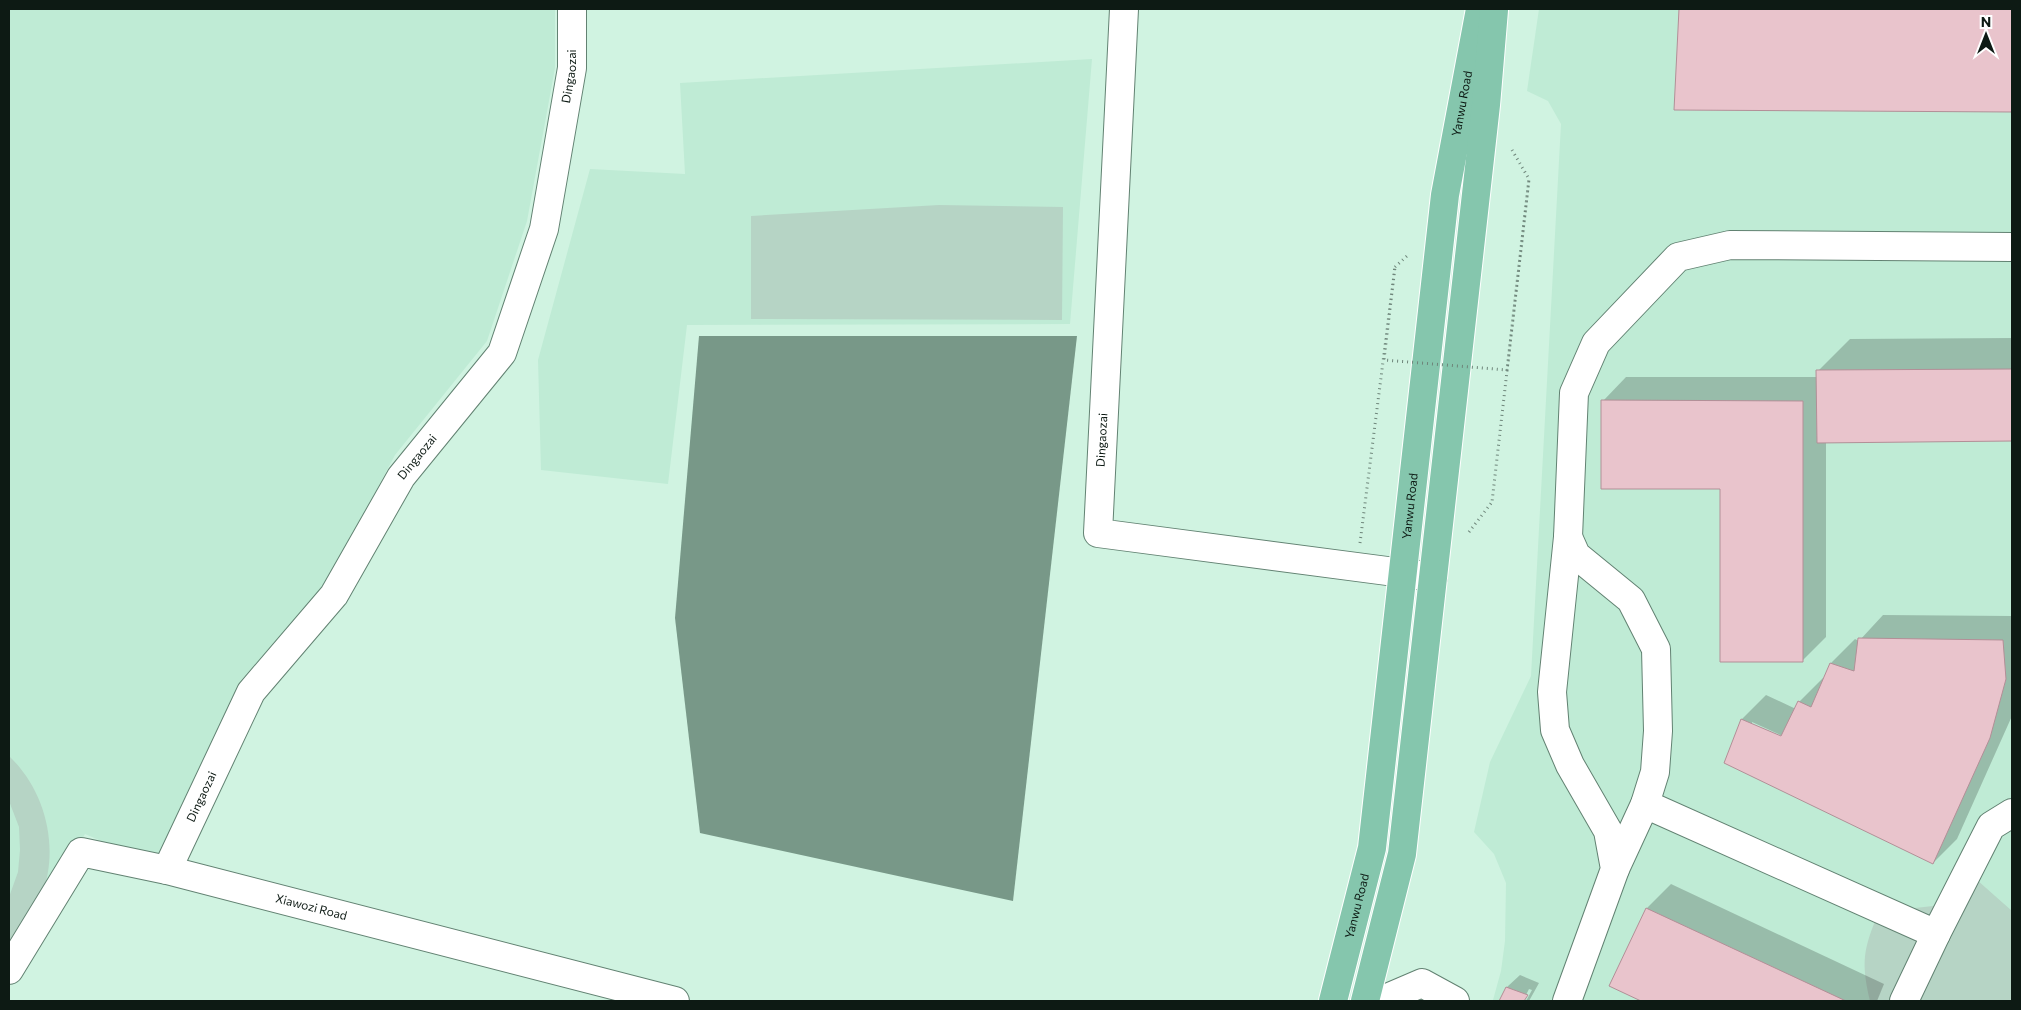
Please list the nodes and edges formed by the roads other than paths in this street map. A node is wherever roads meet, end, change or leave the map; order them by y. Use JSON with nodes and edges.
{"nodes":[{"id":1,"x":572,"y":9,"type":"edge"},
{"id":2,"x":1124,"y":9,"type":"edge"},
{"id":3,"x":1480,"y":9,"type":"edge"},
{"id":4,"x":1494,"y":9,"type":"edge"},
{"id":5,"x":2012,"y":247,"type":"edge"},
{"id":6,"x":1568,"y":538,"type":"junction"},
{"id":7,"x":1403,"y":573,"type":"junction"},
{"id":8,"x":1433,"y":577,"type":"junction"},
{"id":9,"x":1645,"y":804,"type":"junction"},
{"id":10,"x":2012,"y":813,"type":"edge"},
{"id":11,"x":1615,"y":869,"type":"junction"},
{"id":12,"x":167,"y":870,"type":"junction"},
{"id":13,"x":1936,"y":934,"type":"junction"},
{"id":14,"x":1375,"y":963,"type":"junction"},
{"id":15,"x":9,"y":970,"type":"edge"},
{"id":16,"x":675,"y":1001,"type":"edge"},
{"id":17,"x":1333,"y":1001,"type":"edge"},
{"id":18,"x":1365,"y":1001,"type":"edge"},
{"id":19,"x":1370,"y":1001,"type":"edge"},
{"id":20,"x":1380,"y":1001,"type":"edge"},
{"id":21,"x":1455,"y":1001,"type":"edge"},
{"id":22,"x":1567,"y":1001,"type":"edge"},
{"id":23,"x":1904,"y":1001,"type":"edge"}],
"edges":[{"from":1,"to":12,"type":"street","name":"Dingaozai"},
{"from":2,"to":7,"type":"street","name":"Dingaozai"},
{"from":3,"to":7,"type":"main road","name":"Yanwu Road"},
{"from":4,"to":8,"type":"main road","name":"Yanwu Road"},
{"from":5,"to":6,"type":"street"},
{"from":6,"to":9,"type":"street"},
{"from":6,"to":11,"type":"street"},
{"from":7,"to":8,"type":"street","name":"Dingaozai"},
{"from":7,"to":17,"type":"main road","name":"Yanwu Road"},
{"from":8,"to":14,"type":"main road","name":"Yanwu Road"},
{"from":9,"to":11,"type":"street"},
{"from":9,"to":13,"type":"street"},
{"from":10,"to":13,"type":"street"},
{"from":11,"to":22,"type":"street"},
{"from":12,"to":15,"type":"street","name":"Xiawozi Road"},
{"from":12,"to":16,"type":"street","name":"Xiawozi Road"},
{"from":13,"to":23,"type":"street"},
{"from":14,"to":18,"type":"main road","name":"Yanwu Road"},
{"from":14,"to":19,"type":"street"},
{"from":20,"to":21,"type":"street"}]}
